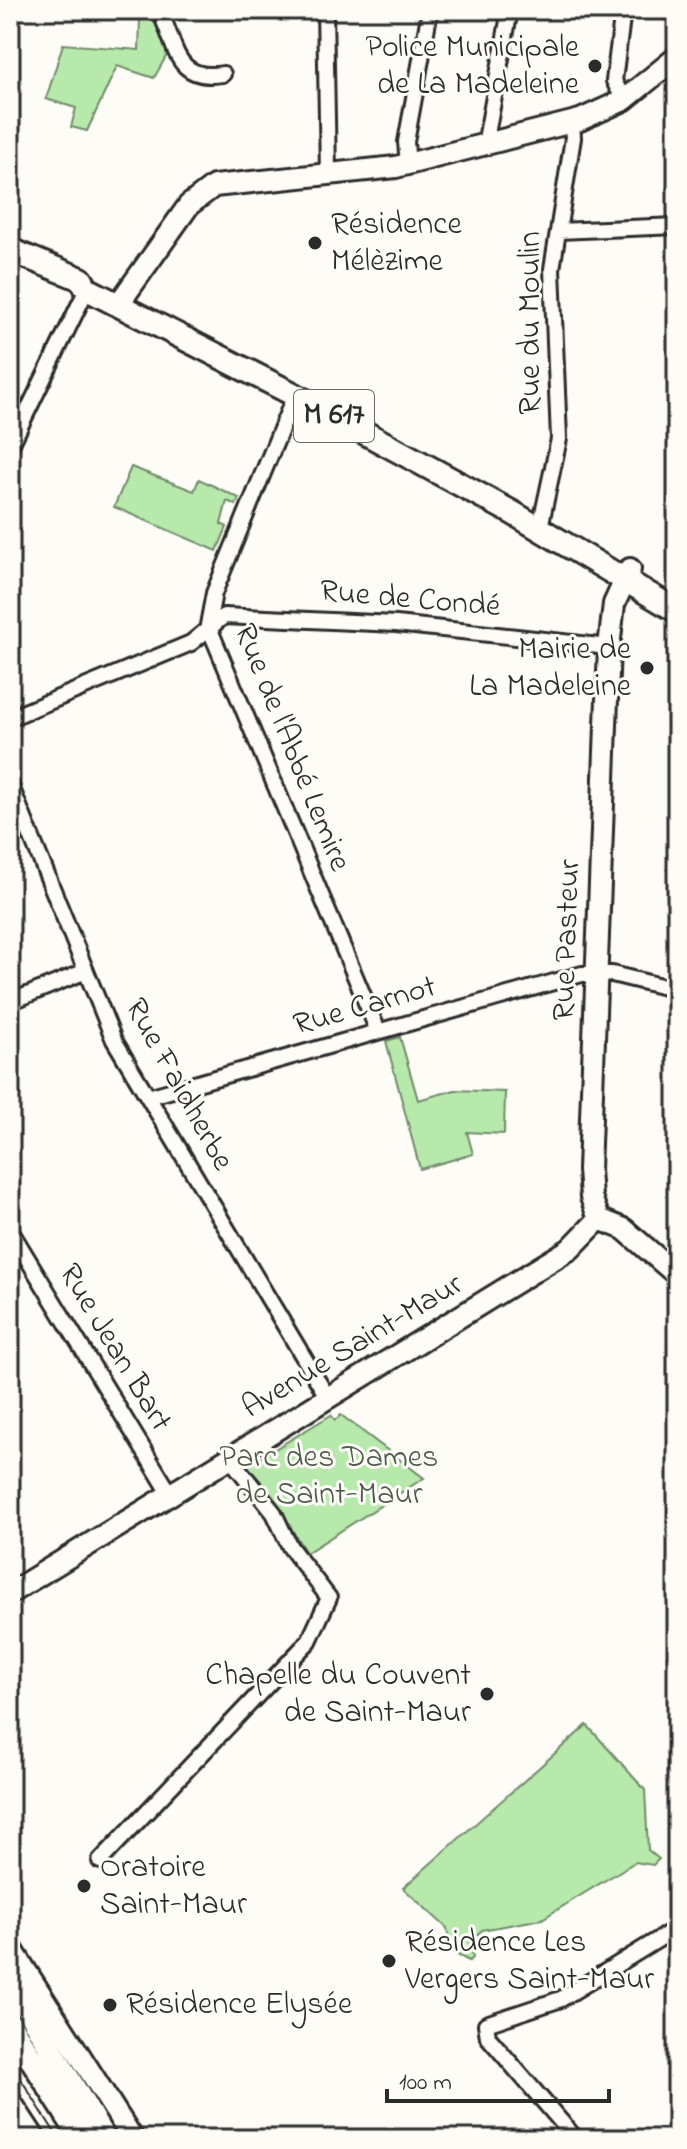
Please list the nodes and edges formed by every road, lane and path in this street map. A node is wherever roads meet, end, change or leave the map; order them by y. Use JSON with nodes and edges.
{"nodes":[{"id":1,"x":159,"y":10,"type":"edge"},
{"id":2,"x":325,"y":10,"type":"edge"},
{"id":3,"x":430,"y":10,"type":"edge"},
{"id":4,"x":510,"y":10,"type":"edge"},
{"id":5,"x":623,"y":10,"type":"edge"},
{"id":6,"x":677,"y":57,"type":"edge"},
{"id":7,"x":223,"y":74,"type":"dead end"},
{"id":8,"x":624,"y":100,"type":"junction"},
{"id":9,"x":572,"y":122,"type":"junction"},
{"id":10,"x":485,"y":145,"type":"junction"},
{"id":11,"x":408,"y":165,"type":"junction"},
{"id":12,"x":328,"y":173,"type":"junction"},
{"id":13,"x":677,"y":226,"type":"edge"},
{"id":14,"x":558,"y":231,"type":"junction"},
{"id":15,"x":10,"y":250,"type":"edge"},
{"id":16,"x":10,"y":263,"type":"edge"},
{"id":17,"x":87,"y":289,"type":"junction"},
{"id":18,"x":118,"y":305,"type":"junction"},
{"id":19,"x":295,"y":395,"type":"junction"},
{"id":20,"x":10,"y":447,"type":"edge"},
{"id":21,"x":513,"y":513,"type":"junction"},
{"id":22,"x":541,"y":523,"type":"junction"},
{"id":23,"x":626,"y":574,"type":"junction"},
{"id":24,"x":677,"y":595,"type":"edge"},
{"id":25,"x":677,"y":611,"type":"edge"},
{"id":26,"x":208,"y":625,"type":"junction"},
{"id":27,"x":609,"y":647,"type":"junction"},
{"id":28,"x":10,"y":718,"type":"edge"},
{"id":29,"x":10,"y":784,"type":"edge"},
{"id":30,"x":86,"y":971,"type":"junction"},
{"id":31,"x":598,"y":973,"type":"junction"},
{"id":32,"x":677,"y":990,"type":"edge"},
{"id":33,"x":10,"y":1002,"type":"edge"},
{"id":34,"x":378,"y":1031,"type":"junction"},
{"id":35,"x":148,"y":1097,"type":"junction"},
{"id":36,"x":599,"y":1219,"type":"junction"},
{"id":37,"x":10,"y":1230,"type":"edge"},
{"id":38,"x":677,"y":1275,"type":"edge"},
{"id":39,"x":328,"y":1398,"type":"junction"},
{"id":40,"x":229,"y":1457,"type":"junction"},
{"id":41,"x":171,"y":1495,"type":"junction"},
{"id":42,"x":10,"y":1593,"type":"edge"},
{"id":43,"x":100,"y":1861,"type":"dead end"},
{"id":44,"x":677,"y":1928,"type":"edge"},
{"id":45,"x":10,"y":1946,"type":"edge"},
{"id":46,"x":10,"y":1979,"type":"edge"},
{"id":47,"x":10,"y":2000,"type":"edge"},
{"id":48,"x":10,"y":2025,"type":"edge"},
{"id":49,"x":10,"y":2101,"type":"edge"},
{"id":50,"x":35,"y":2139,"type":"edge"},
{"id":51,"x":82,"y":2139,"type":"edge"},
{"id":52,"x":101,"y":2139,"type":"edge"},
{"id":53,"x":133,"y":2139,"type":"edge"},
{"id":54,"x":576,"y":2139,"type":"edge"}],
"edges":[{"from":1,"to":7,"type":"street"},
{"from":2,"to":12,"type":"street"},
{"from":3,"to":11,"type":"street"},
{"from":4,"to":10,"type":"street"},
{"from":5,"to":8,"type":"street"},
{"from":6,"to":8,"type":"street"},
{"from":8,"to":9,"type":"street"},
{"from":9,"to":10,"type":"street"},
{"from":9,"to":14,"type":"street","name":"Rue du Moulin"},
{"from":10,"to":11,"type":"street"},
{"from":11,"to":12,"type":"street"},
{"from":12,"to":18,"type":"street"},
{"from":13,"to":14,"type":"street"},
{"from":14,"to":22,"type":"street","name":"Rue du Moulin"},
{"from":15,"to":17,"type":"main road","number":"M 617"},
{"from":16,"to":17,"type":"main road","number":"M 617"},
{"from":17,"to":18,"type":"main road","number":"M 617"},
{"from":17,"to":20,"type":"street"},
{"from":18,"to":19,"type":"main road","number":"M 617"},
{"from":19,"to":21,"type":"main road","number":"M 617"},
{"from":19,"to":26,"type":"street","name":"Rue de l'Abbé Lemire"},
{"from":21,"to":22,"type":"main road","number":"M 617"},
{"from":21,"to":23,"type":"main road","number":"M 617"},
{"from":22,"to":23,"type":"main road","number":"M 617"},
{"from":23,"to":24,"type":"main road","number":"M 617"},
{"from":23,"to":25,"type":"main road","number":"M 617"},
{"from":23,"to":27,"type":"street","name":"Rue Pasteur"},
{"from":26,"to":27,"type":"street","name":"Rue de Condé"},
{"from":26,"to":28,"type":"street"},
{"from":26,"to":34,"type":"street","name":"Rue de l'Abbé Lemire"},
{"from":27,"to":31,"type":"street","name":"Rue Pasteur"},
{"from":29,"to":30,"type":"street","name":"Rue Faidherbe"},
{"from":30,"to":33,"type":"street"},
{"from":30,"to":35,"type":"street","name":"Rue Faidherbe"},
{"from":31,"to":32,"type":"street"},
{"from":31,"to":34,"type":"street","name":"Rue Carnot"},
{"from":31,"to":36,"type":"street","name":"Rue Pasteur"},
{"from":34,"to":35,"type":"street","name":"Rue Carnot"},
{"from":35,"to":39,"type":"street","name":"Rue Faidherbe"},
{"from":36,"to":38,"type":"street"},
{"from":36,"to":39,"type":"street","name":"Avenue Saint-Maur"},
{"from":37,"to":41,"type":"street","name":"Rue Jean Bart"},
{"from":39,"to":40,"type":"street","name":"Avenue Saint-Maur"},
{"from":40,"to":41,"type":"street","name":"Avenue Saint-Maur"},
{"from":40,"to":43,"type":"street"},
{"from":41,"to":42,"type":"street","name":"Avenue Saint-Maur"},
{"from":44,"to":54,"type":"street"},
{"from":45,"to":53,"type":"street"},
{"from":46,"to":52,"type":"main road"},
{"from":47,"to":52,"type":"main road"},
{"from":48,"to":51,"type":"main road"},
{"from":49,"to":50,"type":"street"}]}
